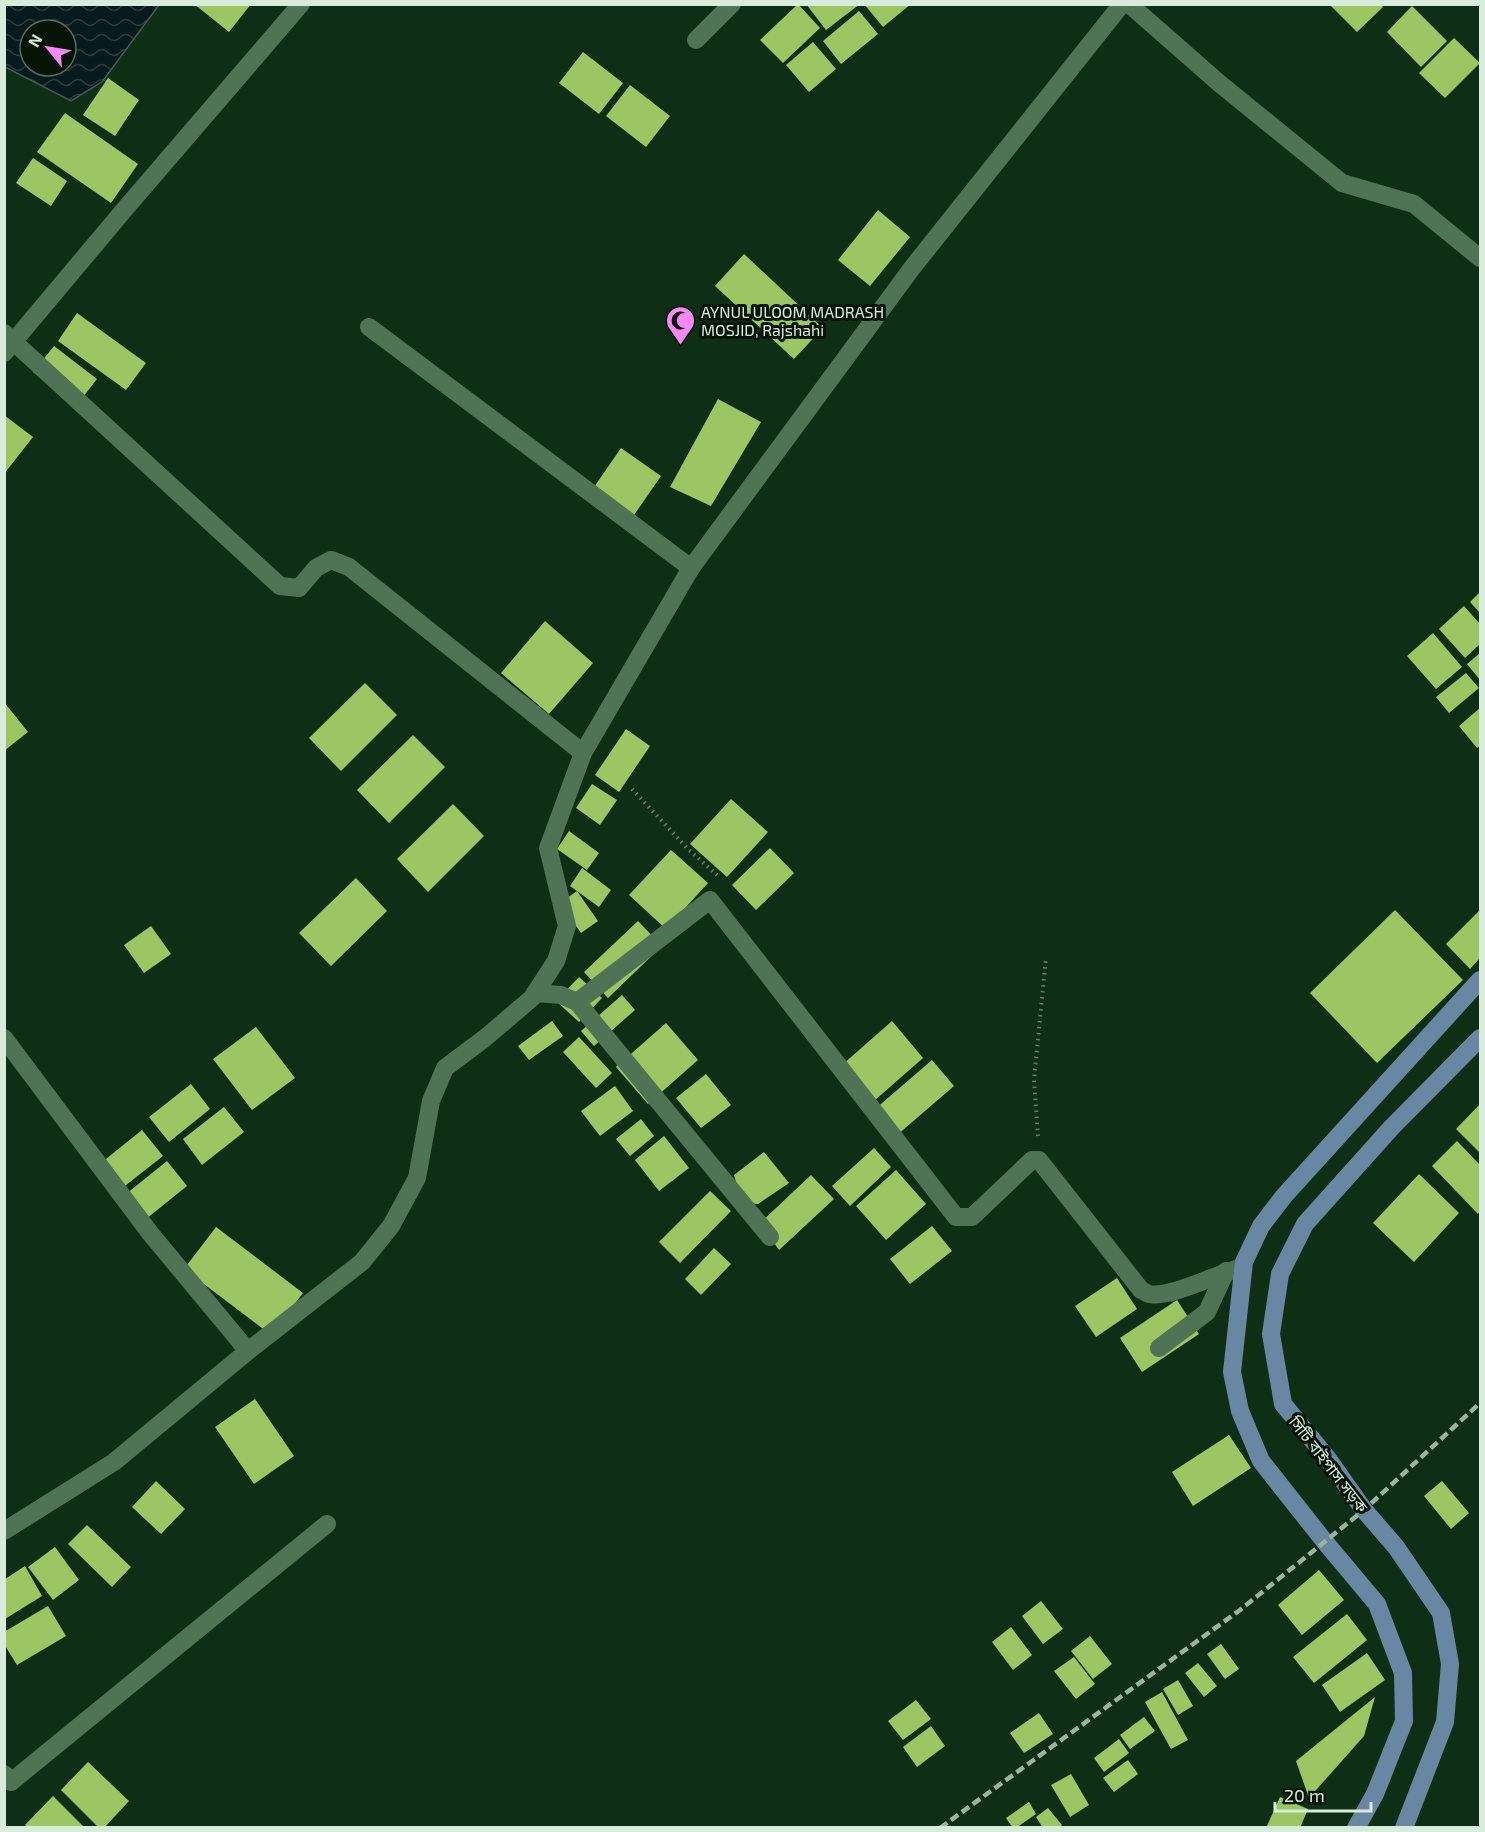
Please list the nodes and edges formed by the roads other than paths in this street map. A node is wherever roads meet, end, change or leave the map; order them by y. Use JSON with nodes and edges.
{"nodes":[{"id":1,"x":301,"y":4,"type":"edge"},
{"id":2,"x":732,"y":4,"type":"edge"},
{"id":3,"x":1122,"y":4,"type":"edge"},
{"id":4,"x":1129,"y":4,"type":"edge"},
{"id":5,"x":696,"y":40,"type":"dead end"},
{"id":6,"x":1480,"y":258,"type":"edge"},
{"id":7,"x":369,"y":327,"type":"dead end"},
{"id":8,"x":7,"y":342,"type":"edge"},
{"id":9,"x":691,"y":568,"type":"junction"},
{"id":10,"x":583,"y":753,"type":"junction"},
{"id":11,"x":1480,"y":980,"type":"edge"},
{"id":12,"x":535,"y":993,"type":"junction"},
{"id":13,"x":577,"y":1002,"type":"junction"},
{"id":14,"x":4,"y":1038,"type":"edge"},
{"id":15,"x":1480,"y":1038,"type":"edge"},
{"id":16,"x":770,"y":1237,"type":"dead end"},
{"id":17,"x":1234,"y":1269,"type":"junction"},
{"id":18,"x":1159,"y":1348,"type":"dead end"},
{"id":19,"x":248,"y":1351,"type":"junction"},
{"id":20,"x":327,"y":1524,"type":"dead end"},
{"id":21,"x":4,"y":1531,"type":"edge"},
{"id":22,"x":4,"y":1774,"type":"edge"},
{"id":23,"x":1356,"y":1827,"type":"edge"},
{"id":24,"x":1404,"y":1827,"type":"edge"}],
"edges":[{"from":1,"to":8,"type":"street"},
{"from":2,"to":5,"type":"street"},
{"from":3,"to":9,"type":"street"},
{"from":4,"to":6,"type":"street"},
{"from":7,"to":9,"type":"street"},
{"from":8,"to":10,"type":"street"},
{"from":9,"to":10,"type":"street"},
{"from":10,"to":12,"type":"street"},
{"from":11,"to":17,"type":"main road"},
{"from":12,"to":13,"type":"street"},
{"from":12,"to":19,"type":"street"},
{"from":13,"to":16,"type":"street"},
{"from":13,"to":17,"type":"street"},
{"from":14,"to":19,"type":"street"},
{"from":15,"to":24,"type":"main road","name":"সিটি বাইপাস সড়ক"},
{"from":17,"to":18,"type":"street"},
{"from":17,"to":23,"type":"main road"},
{"from":19,"to":21,"type":"street"},
{"from":20,"to":22,"type":"street"}]}
